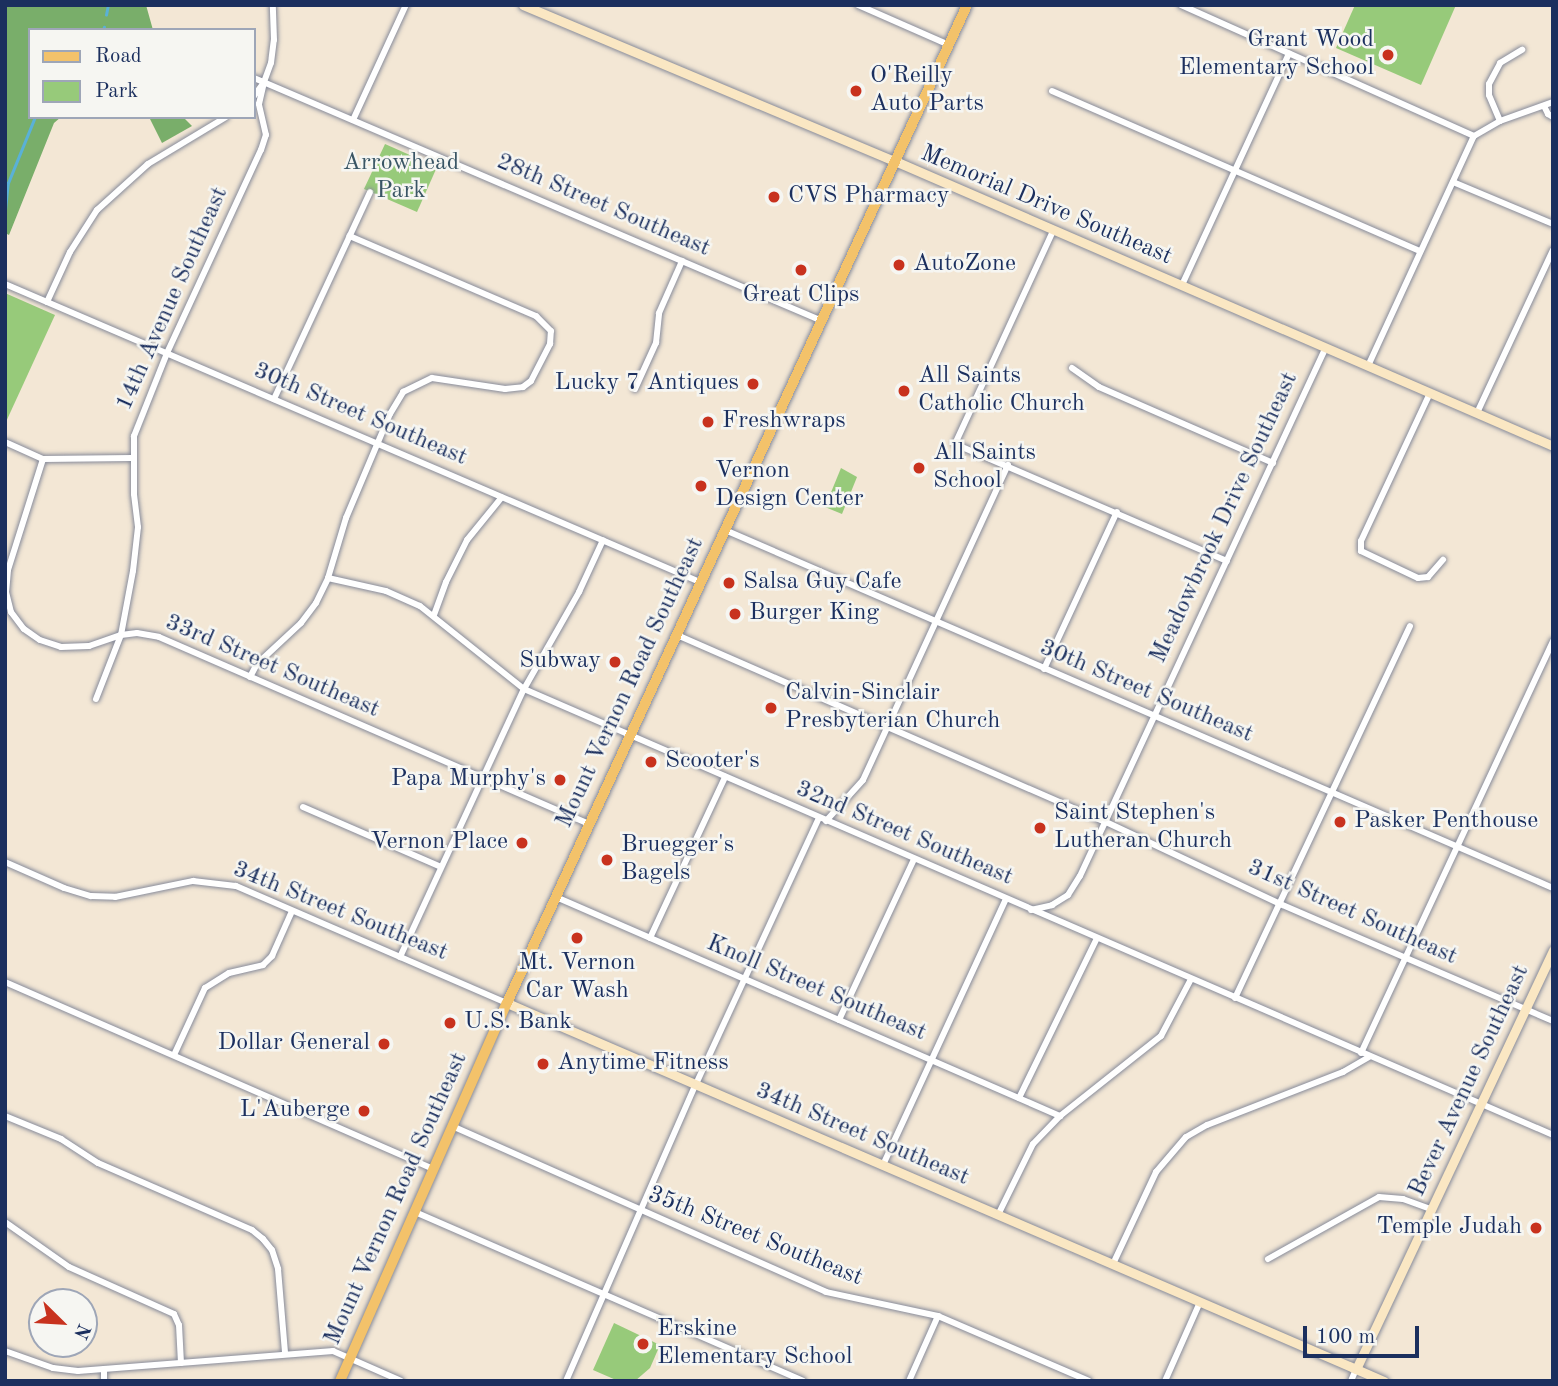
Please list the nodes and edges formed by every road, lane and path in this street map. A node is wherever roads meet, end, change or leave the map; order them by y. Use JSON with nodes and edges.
{"nodes":[{"id":1,"x":273,"y":5,"type":"edge"},
{"id":2,"x":406,"y":5,"type":"edge"},
{"id":3,"x":523,"y":5,"type":"edge"},
{"id":4,"x":858,"y":5,"type":"edge"},
{"id":5,"x":967,"y":5,"type":"edge"},
{"id":6,"x":1181,"y":5,"type":"edge"},
{"id":7,"x":949,"y":45,"type":"junction"},
{"id":8,"x":1522,"y":50,"type":"dead end"},
{"id":9,"x":1289,"y":53,"type":"junction"},
{"id":10,"x":256,"y":79,"type":"edge"},
{"id":11,"x":264,"y":82,"type":"junction"},
{"id":12,"x":1052,"y":91,"type":"dead end"},
{"id":13,"x":256,"y":93,"type":"edge"},
{"id":14,"x":1553,"y":102,"type":"edge"},
{"id":15,"x":1544,"y":106,"type":"junction"},
{"id":16,"x":1553,"y":117,"type":"edge"},
{"id":17,"x":223,"y":119,"type":"edge"},
{"id":18,"x":352,"y":120,"type":"junction"},
{"id":19,"x":1500,"y":121,"type":"junction"},
{"id":20,"x":1474,"y":136,"type":"junction"},
{"id":21,"x":895,"y":161,"type":"junction"},
{"id":22,"x":1235,"y":170,"type":"junction"},
{"id":23,"x":1453,"y":182,"type":"junction"},
{"id":24,"x":370,"y":192,"type":"dead end"},
{"id":25,"x":1553,"y":225,"type":"edge"},
{"id":26,"x":1053,"y":230,"type":"junction"},
{"id":27,"x":349,"y":236,"type":"junction"},
{"id":28,"x":1553,"y":250,"type":"edge"},
{"id":29,"x":1420,"y":251,"type":"junction"},
{"id":30,"x":682,"y":261,"type":"junction"},
{"id":31,"x":5,"y":284,"type":"edge"},
{"id":32,"x":1182,"y":285,"type":"junction"},
{"id":33,"x":47,"y":302,"type":"junction"},
{"id":34,"x":821,"y":321,"type":"junction"},
{"id":35,"x":1326,"y":347,"type":"junction"},
{"id":36,"x":167,"y":353,"type":"junction"},
{"id":37,"x":1367,"y":366,"type":"junction"},
{"id":38,"x":1072,"y":368,"type":"dead end"},
{"id":39,"x":635,"y":389,"type":"dead end"},
{"id":40,"x":1430,"y":393,"type":"junction"},
{"id":41,"x":274,"y":399,"type":"junction"},
{"id":42,"x":1477,"y":413,"type":"junction"},
{"id":43,"x":5,"y":442,"type":"edge"},
{"id":44,"x":378,"y":444,"type":"junction"},
{"id":45,"x":1553,"y":446,"type":"edge"},
{"id":46,"x":43,"y":458,"type":"junction"},
{"id":47,"x":132,"y":458,"type":"junction"},
{"id":48,"x":1273,"y":463,"type":"junction"},
{"id":49,"x":1008,"y":466,"type":"junction"},
{"id":50,"x":502,"y":497,"type":"junction"},
{"id":51,"x":1116,"y":512,"type":"junction"},
{"id":52,"x":725,"y":530,"type":"junction"},
{"id":53,"x":603,"y":540,"type":"junction"},
{"id":54,"x":1443,"y":560,"type":"dead end"},
{"id":55,"x":1227,"y":561,"type":"junction"},
{"id":56,"x":328,"y":578,"type":"junction"},
{"id":57,"x":700,"y":582,"type":"junction"},
{"id":58,"x":434,"y":615,"type":"junction"},
{"id":59,"x":937,"y":622,"type":"junction"},
{"id":60,"x":1410,"y":626,"type":"dead end"},
{"id":61,"x":121,"y":635,"type":"junction"},
{"id":62,"x":677,"y":635,"type":"junction"},
{"id":63,"x":1553,"y":641,"type":"edge"},
{"id":64,"x":1045,"y":669,"type":"junction"},
{"id":65,"x":250,"y":677,"type":"junction"},
{"id":66,"x":524,"y":689,"type":"junction"},
{"id":67,"x":96,"y":699,"type":"dead end"},
{"id":68,"x":1154,"y":716,"type":"junction"},
{"id":69,"x":888,"y":727,"type":"junction"},
{"id":70,"x":630,"y":736,"type":"junction"},
{"id":71,"x":725,"y":777,"type":"junction"},
{"id":72,"x":483,"y":778,"type":"junction"},
{"id":73,"x":1332,"y":793,"type":"junction"},
{"id":74,"x":303,"y":807,"type":"dead end"},
{"id":75,"x":823,"y":820,"type":"junction"},
{"id":76,"x":1106,"y":822,"type":"junction"},
{"id":77,"x":589,"y":824,"type":"junction"},
{"id":78,"x":1456,"y":847,"type":"junction"},
{"id":79,"x":914,"y":859,"type":"junction"},
{"id":80,"x":5,"y":862,"type":"edge"},
{"id":81,"x":441,"y":867,"type":"junction"},
{"id":82,"x":1553,"y":888,"type":"edge"},
{"id":83,"x":556,"y":897,"type":"junction"},
{"id":84,"x":1006,"y":899,"type":"junction"},
{"id":85,"x":1280,"y":904,"type":"junction"},
{"id":86,"x":1031,"y":910,"type":"junction"},
{"id":87,"x":292,"y":911,"type":"junction"},
{"id":88,"x":649,"y":938,"type":"junction"},
{"id":89,"x":1097,"y":938,"type":"junction"},
{"id":90,"x":1553,"y":950,"type":"edge"},
{"id":91,"x":400,"y":957,"type":"junction"},
{"id":92,"x":1405,"y":958,"type":"junction"},
{"id":93,"x":1191,"y":979,"type":"junction"},
{"id":94,"x":745,"y":980,"type":"junction"},
{"id":95,"x":6,"y":985,"type":"edge"},
{"id":96,"x":1235,"y":998,"type":"junction"},
{"id":97,"x":507,"y":1003,"type":"junction"},
{"id":98,"x":1525,"y":1009,"type":"junction"},
{"id":99,"x":839,"y":1020,"type":"junction"},
{"id":100,"x":1553,"y":1021,"type":"edge"},
{"id":101,"x":1361,"y":1053,"type":"junction"},
{"id":102,"x":174,"y":1055,"type":"junction"},
{"id":103,"x":1369,"y":1056,"type":"junction"},
{"id":104,"x":933,"y":1061,"type":"junction"},
{"id":105,"x":696,"y":1084,"type":"junction"},
{"id":106,"x":1019,"y":1098,"type":"junction"},
{"id":107,"x":1481,"y":1104,"type":"junction"},
{"id":108,"x":5,"y":1116,"type":"edge"},
{"id":109,"x":1060,"y":1116,"type":"junction"},
{"id":110,"x":452,"y":1126,"type":"junction"},
{"id":111,"x":1553,"y":1135,"type":"edge"},
{"id":112,"x":883,"y":1165,"type":"junction"},
{"id":113,"x":433,"y":1169,"type":"junction"},
{"id":114,"x":1431,"y":1209,"type":"junction"},
{"id":115,"x":640,"y":1211,"type":"junction"},
{"id":116,"x":415,"y":1212,"type":"junction"},
{"id":117,"x":998,"y":1215,"type":"junction"},
{"id":118,"x":5,"y":1222,"type":"edge"},
{"id":119,"x":1268,"y":1259,"type":"dead end"},
{"id":120,"x":1113,"y":1264,"type":"junction"},
{"id":121,"x":604,"y":1294,"type":"junction"},
{"id":122,"x":1200,"y":1302,"type":"junction"},
{"id":123,"x":938,"y":1316,"type":"junction"},
{"id":124,"x":5,"y":1351,"type":"edge"},
{"id":125,"x":285,"y":1353,"type":"junction"},
{"id":126,"x":350,"y":1358,"type":"junction"},
{"id":127,"x":181,"y":1363,"type":"junction"},
{"id":128,"x":104,"y":1369,"type":"junction"},
{"id":129,"x":1356,"y":1369,"type":"junction"},
{"id":130,"x":104,"y":1381,"type":"edge"},
{"id":131,"x":340,"y":1381,"type":"edge"},
{"id":132,"x":401,"y":1381,"type":"edge"},
{"id":133,"x":566,"y":1381,"type":"edge"},
{"id":134,"x":803,"y":1381,"type":"edge"},
{"id":135,"x":909,"y":1381,"type":"edge"},
{"id":136,"x":1089,"y":1381,"type":"edge"},
{"id":137,"x":1165,"y":1381,"type":"edge"},
{"id":138,"x":1350,"y":1381,"type":"edge"},
{"id":139,"x":1384,"y":1381,"type":"edge"}],
"edges":[{"from":1,"to":11,"type":"street"},
{"from":2,"to":18,"type":"street"},
{"from":3,"to":21,"type":"street","name":"Memorial Drive Southeast"},
{"from":4,"to":7,"type":"street"},
{"from":5,"to":7,"type":"main road","name":"Mount Vernon Road Southeast"},
{"from":6,"to":9,"type":"street"},
{"from":7,"to":21,"type":"main road","name":"Mount Vernon Road Southeast"},
{"from":8,"to":19,"type":"street"},
{"from":9,"to":20,"type":"street"},
{"from":9,"to":22,"type":"street"},
{"from":10,"to":11,"type":"street","name":"28th Street Southeast"},
{"from":11,"to":13,"type":"street"},
{"from":11,"to":18,"type":"street","name":"28th Street Southeast"},
{"from":11,"to":36,"type":"street","name":"14th Avenue Southeast"},
{"from":12,"to":22,"type":"street"},
{"from":14,"to":15,"type":"street"},
{"from":15,"to":16,"type":"street"},
{"from":15,"to":19,"type":"street"},
{"from":17,"to":33,"type":"street"},
{"from":18,"to":30,"type":"street","name":"28th Street Southeast"},
{"from":19,"to":20,"type":"street"},
{"from":20,"to":23,"type":"street"},
{"from":21,"to":26,"type":"street","name":"Memorial Drive Southeast"},
{"from":21,"to":34,"type":"main road","name":"Mount Vernon Road Southeast"},
{"from":22,"to":29,"type":"street"},
{"from":22,"to":32,"type":"street"},
{"from":23,"to":25,"type":"street"},
{"from":23,"to":29,"type":"street"},
{"from":24,"to":27,"type":"street"},
{"from":26,"to":32,"type":"street","name":"Memorial Drive Southeast"},
{"from":26,"to":49,"type":"street"},
{"from":27,"to":41,"type":"street"},
{"from":27,"to":44,"type":"street"},
{"from":28,"to":42,"type":"street"},
{"from":29,"to":37,"type":"street"},
{"from":30,"to":34,"type":"street","name":"28th Street Southeast"},
{"from":30,"to":39,"type":"street"},
{"from":31,"to":33,"type":"street","name":"30th Street Southeast"},
{"from":32,"to":35,"type":"street","name":"Memorial Drive Southeast"},
{"from":33,"to":36,"type":"street","name":"30th Street Southeast"},
{"from":34,"to":52,"type":"main road","name":"Mount Vernon Road Southeast"},
{"from":35,"to":37,"type":"street","name":"Memorial Drive Southeast"},
{"from":35,"to":48,"type":"street","name":"Meadowbrook Drive Southeast"},
{"from":36,"to":41,"type":"street","name":"30th Street Southeast"},
{"from":36,"to":47,"type":"street","name":"14th Avenue Southeast"},
{"from":37,"to":40,"type":"street","name":"Memorial Drive Southeast"},
{"from":38,"to":48,"type":"street"},
{"from":40,"to":42,"type":"street","name":"Memorial Drive Southeast"},
{"from":40,"to":54,"type":"street"},
{"from":41,"to":44,"type":"street","name":"30th Street Southeast"},
{"from":42,"to":45,"type":"street","name":"Memorial Drive Southeast"},
{"from":43,"to":46,"type":"street"},
{"from":44,"to":50,"type":"street","name":"30th Street Southeast"},
{"from":44,"to":56,"type":"street"},
{"from":46,"to":47,"type":"street"},
{"from":46,"to":61,"type":"street","name":"33rd Street Southeast"},
{"from":47,"to":61,"type":"street","name":"14th Avenue Southeast"},
{"from":48,"to":55,"type":"street","name":"Meadowbrook Drive Southeast"},
{"from":49,"to":51,"type":"street"},
{"from":49,"to":59,"type":"street"},
{"from":50,"to":53,"type":"street","name":"30th Street Southeast"},
{"from":50,"to":58,"type":"street"},
{"from":51,"to":55,"type":"street"},
{"from":51,"to":64,"type":"street"},
{"from":52,"to":57,"type":"main road","name":"Mount Vernon Road Southeast"},
{"from":52,"to":59,"type":"street","name":"30th Street Southeast"},
{"from":53,"to":57,"type":"street","name":"30th Street Southeast"},
{"from":53,"to":66,"type":"street"},
{"from":55,"to":68,"type":"street","name":"Meadowbrook Drive Southeast"},
{"from":56,"to":58,"type":"street","name":"32nd Street Southeast"},
{"from":56,"to":65,"type":"street"},
{"from":57,"to":62,"type":"main road","name":"Mount Vernon Road Southeast"},
{"from":58,"to":66,"type":"street","name":"32nd Street Southeast"},
{"from":59,"to":64,"type":"street","name":"30th Street Southeast"},
{"from":59,"to":69,"type":"street"},
{"from":60,"to":73,"type":"street"},
{"from":61,"to":65,"type":"street","name":"33rd Street Southeast"},
{"from":61,"to":67,"type":"street","name":"14th Avenue Southeast"},
{"from":62,"to":69,"type":"street","name":"31st Street Southeast"},
{"from":62,"to":70,"type":"main road","name":"Mount Vernon Road Southeast"},
{"from":63,"to":78,"type":"street"},
{"from":64,"to":68,"type":"street","name":"30th Street Southeast"},
{"from":65,"to":72,"type":"street","name":"33rd Street Southeast"},
{"from":66,"to":70,"type":"street","name":"32nd Street Southeast"},
{"from":66,"to":72,"type":"street"},
{"from":68,"to":73,"type":"street","name":"30th Street Southeast"},
{"from":68,"to":76,"type":"street","name":"Meadowbrook Drive Southeast"},
{"from":69,"to":75,"type":"street"},
{"from":69,"to":76,"type":"street","name":"31st Street Southeast"},
{"from":70,"to":71,"type":"street","name":"32nd Street Southeast"},
{"from":70,"to":77,"type":"main road","name":"Mount Vernon Road Southeast"},
{"from":71,"to":75,"type":"street","name":"32nd Street Southeast"},
{"from":71,"to":88,"type":"street"},
{"from":72,"to":77,"type":"street","name":"33rd Street Southeast"},
{"from":72,"to":81,"type":"street"},
{"from":73,"to":78,"type":"street","name":"30th Street Southeast"},
{"from":73,"to":85,"type":"street"},
{"from":74,"to":81,"type":"street"},
{"from":75,"to":79,"type":"street","name":"32nd Street Southeast"},
{"from":75,"to":94,"type":"street"},
{"from":76,"to":85,"type":"street","name":"31st Street Southeast"},
{"from":76,"to":86,"type":"street","name":"Meadowbrook Drive Southeast"},
{"from":77,"to":83,"type":"main road","name":"Mount Vernon Road Southeast"},
{"from":78,"to":82,"type":"street","name":"30th Street Southeast"},
{"from":78,"to":92,"type":"street"},
{"from":79,"to":84,"type":"street","name":"32nd Street Southeast"},
{"from":79,"to":99,"type":"street"},
{"from":80,"to":87,"type":"street","name":"34th Street Southeast"},
{"from":81,"to":91,"type":"street"},
{"from":83,"to":88,"type":"street","name":"Knoll Street Southeast"},
{"from":83,"to":97,"type":"main road","name":"Mount Vernon Road Southeast"},
{"from":84,"to":86,"type":"street","name":"32nd Street Southeast"},
{"from":84,"to":104,"type":"street"},
{"from":85,"to":92,"type":"street","name":"31st Street Southeast"},
{"from":85,"to":96,"type":"street"},
{"from":86,"to":89,"type":"street","name":"32nd Street Southeast"},
{"from":87,"to":91,"type":"street","name":"34th Street Southeast"},
{"from":87,"to":102,"type":"street"},
{"from":88,"to":94,"type":"street","name":"Knoll Street Southeast"},
{"from":89,"to":93,"type":"street","name":"32nd Street Southeast"},
{"from":89,"to":106,"type":"street"},
{"from":90,"to":98,"type":"street","name":"Bever Avenue Southeast"},
{"from":91,"to":97,"type":"street","name":"34th Street Southeast"},
{"from":92,"to":98,"type":"street","name":"31st Street Southeast"},
{"from":92,"to":101,"type":"street"},
{"from":93,"to":96,"type":"street","name":"32nd Street Southeast"},
{"from":93,"to":109,"type":"street"},
{"from":94,"to":99,"type":"street","name":"Knoll Street Southeast"},
{"from":94,"to":105,"type":"street"},
{"from":95,"to":102,"type":"street"},
{"from":96,"to":101,"type":"street","name":"32nd Street Southeast"},
{"from":97,"to":105,"type":"street","name":"34th Street Southeast"},
{"from":97,"to":110,"type":"main road","name":"Mount Vernon Road Southeast"},
{"from":98,"to":100,"type":"street","name":"31st Street Southeast"},
{"from":98,"to":107,"type":"street","name":"Bever Avenue Southeast"},
{"from":99,"to":104,"type":"street","name":"Knoll Street Southeast"},
{"from":101,"to":103,"type":"street","name":"32nd Street Southeast"},
{"from":102,"to":113,"type":"street"},
{"from":103,"to":107,"type":"street","name":"32nd Street Southeast"},
{"from":103,"to":120,"type":"street"},
{"from":104,"to":106,"type":"street","name":"Knoll Street Southeast"},
{"from":104,"to":112,"type":"street"},
{"from":105,"to":112,"type":"street","name":"34th Street Southeast"},
{"from":105,"to":115,"type":"street"},
{"from":106,"to":109,"type":"street","name":"Knoll Street Southeast"},
{"from":107,"to":111,"type":"street","name":"32nd Street Southeast"},
{"from":107,"to":114,"type":"street","name":"Bever Avenue Southeast"},
{"from":108,"to":125,"type":"street"},
{"from":109,"to":117,"type":"street"},
{"from":110,"to":113,"type":"main road","name":"Mount Vernon Road Southeast"},
{"from":110,"to":115,"type":"street","name":"35th Street Southeast"},
{"from":112,"to":117,"type":"street","name":"34th Street Southeast"},
{"from":113,"to":116,"type":"main road","name":"Mount Vernon Road Southeast"},
{"from":114,"to":119,"type":"street"},
{"from":114,"to":129,"type":"street","name":"Bever Avenue Southeast"},
{"from":115,"to":121,"type":"street"},
{"from":115,"to":123,"type":"street","name":"35th Street Southeast"},
{"from":116,"to":121,"type":"street"},
{"from":116,"to":126,"type":"main road","name":"Mount Vernon Road Southeast"},
{"from":117,"to":120,"type":"street","name":"34th Street Southeast"},
{"from":118,"to":127,"type":"street"},
{"from":120,"to":122,"type":"street","name":"34th Street Southeast"},
{"from":121,"to":133,"type":"street"},
{"from":121,"to":134,"type":"street"},
{"from":122,"to":129,"type":"street","name":"34th Street Southeast"},
{"from":122,"to":137,"type":"street"},
{"from":123,"to":135,"type":"street"},
{"from":123,"to":136,"type":"street","name":"35th Street Southeast"},
{"from":124,"to":128,"type":"street"},
{"from":125,"to":126,"type":"street"},
{"from":125,"to":127,"type":"street"},
{"from":126,"to":131,"type":"main road","name":"Mount Vernon Road Southeast"},
{"from":126,"to":132,"type":"street"},
{"from":127,"to":128,"type":"street"},
{"from":128,"to":130,"type":"street"},
{"from":129,"to":138,"type":"street","name":"Bever Avenue Southeast"},
{"from":129,"to":139,"type":"street","name":"34th Street Southeast"}]}
